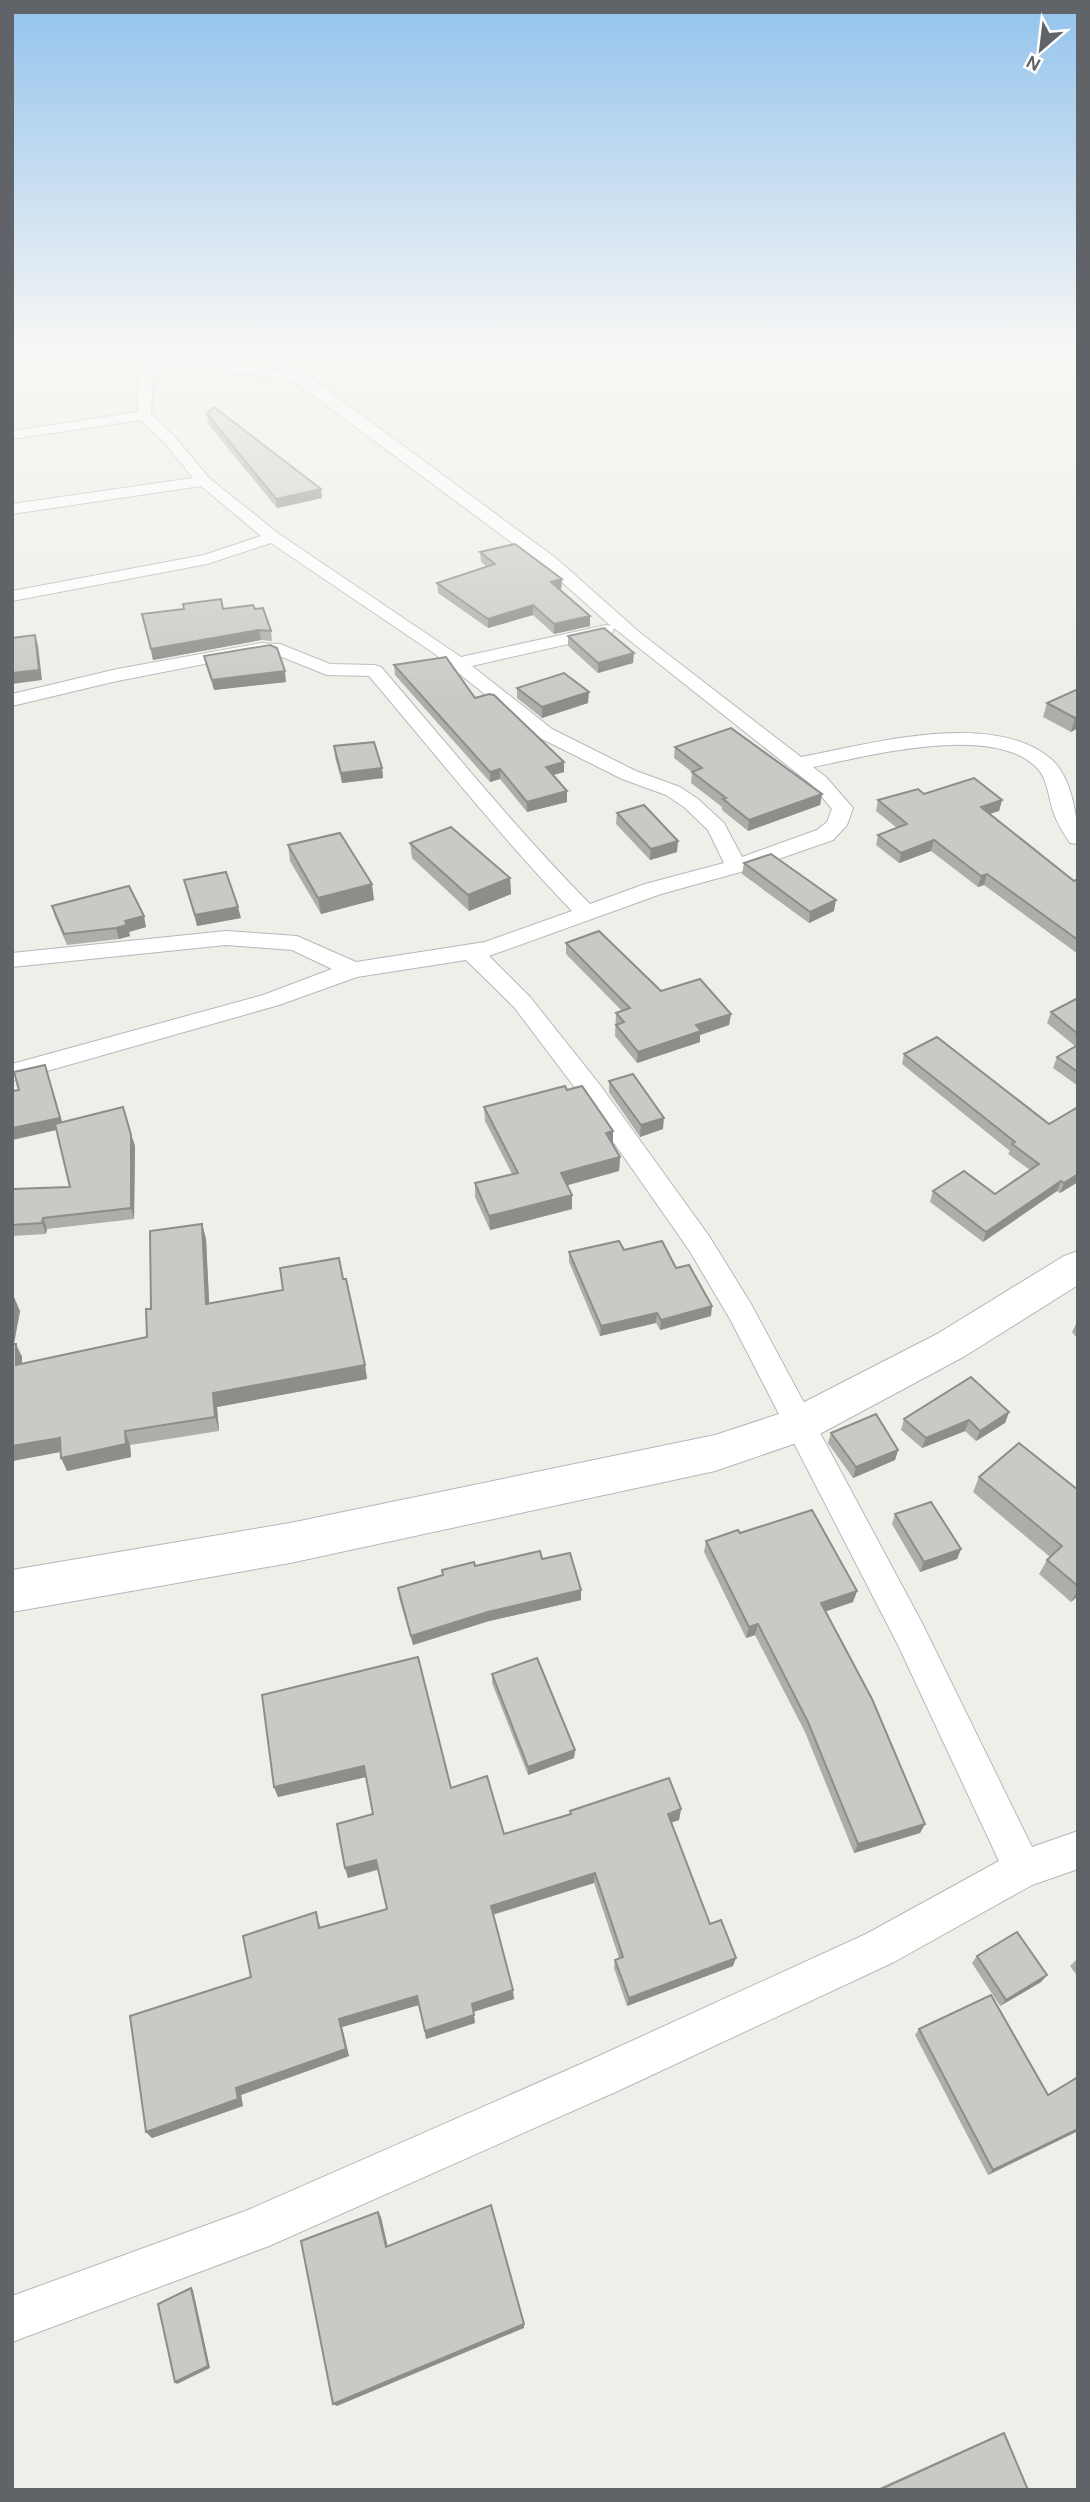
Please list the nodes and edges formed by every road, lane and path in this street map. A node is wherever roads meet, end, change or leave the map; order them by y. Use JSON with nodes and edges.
{"nodes":[{"id":1,"x":191,"y":465,"type":"edge"},
{"id":2,"x":417,"y":465,"type":"edge"},
{"id":3,"x":204,"y":481,"type":"junction"},
{"id":4,"x":12,"y":509,"type":"edge"},
{"id":5,"x":273,"y":537,"type":"junction"},
{"id":6,"x":12,"y":596,"type":"edge"},
{"id":7,"x":622,"y":626,"type":"junction"},
{"id":8,"x":455,"y":661,"type":"junction"},
{"id":9,"x":426,"y":662,"type":"edge"},
{"id":10,"x":400,"y":666,"type":"edge"},
{"id":11,"x":374,"y":671,"type":"junction"},
{"id":12,"x":12,"y":700,"type":"edge"},
{"id":13,"x":797,"y":764,"type":"junction"},
{"id":14,"x":1078,"y":838,"type":"edge"},
{"id":15,"x":736,"y":866,"type":"junction"},
{"id":16,"x":587,"y":914,"type":"junction"},
{"id":17,"x":471,"y":951,"type":"junction"},
{"id":18,"x":12,"y":960,"type":"edge"},
{"id":19,"x":353,"y":970,"type":"junction"},
{"id":20,"x":12,"y":1073,"type":"edge"},
{"id":21,"x":1078,"y":1266,"type":"edge"},
{"id":22,"x":799,"y":1425,"type":"junction"},
{"id":23,"x":12,"y":1591,"type":"edge"},
{"id":24,"x":1078,"y":1850,"type":"edge"},
{"id":25,"x":1023,"y":1869,"type":"junction"},
{"id":26,"x":12,"y":2319,"type":"edge"}],
"edges":[{"from":1,"to":3,"type":"street"},
{"from":2,"to":7,"type":"street"},
{"from":3,"to":4,"type":"street"},
{"from":3,"to":5,"type":"street"},
{"from":5,"to":6,"type":"street"},
{"from":5,"to":8,"type":"street"},
{"from":7,"to":8,"type":"street"},
{"from":7,"to":13,"type":"street"},
{"from":8,"to":9,"type":"street"},
{"from":8,"to":15,"type":"street"},
{"from":10,"to":11,"type":"street"},
{"from":11,"to":12,"type":"street"},
{"from":11,"to":16,"type":"street"},
{"from":13,"to":14,"type":"street"},
{"from":13,"to":15,"type":"street"},
{"from":15,"to":16,"type":"street"},
{"from":16,"to":17,"type":"street"},
{"from":17,"to":19,"type":"street"},
{"from":17,"to":22,"type":"street"},
{"from":18,"to":19,"type":"street"},
{"from":19,"to":20,"type":"street"},
{"from":21,"to":22,"type":"main road"},
{"from":22,"to":23,"type":"main road"},
{"from":22,"to":25,"type":"street"},
{"from":24,"to":25,"type":"street"},
{"from":25,"to":26,"type":"street"}]}
